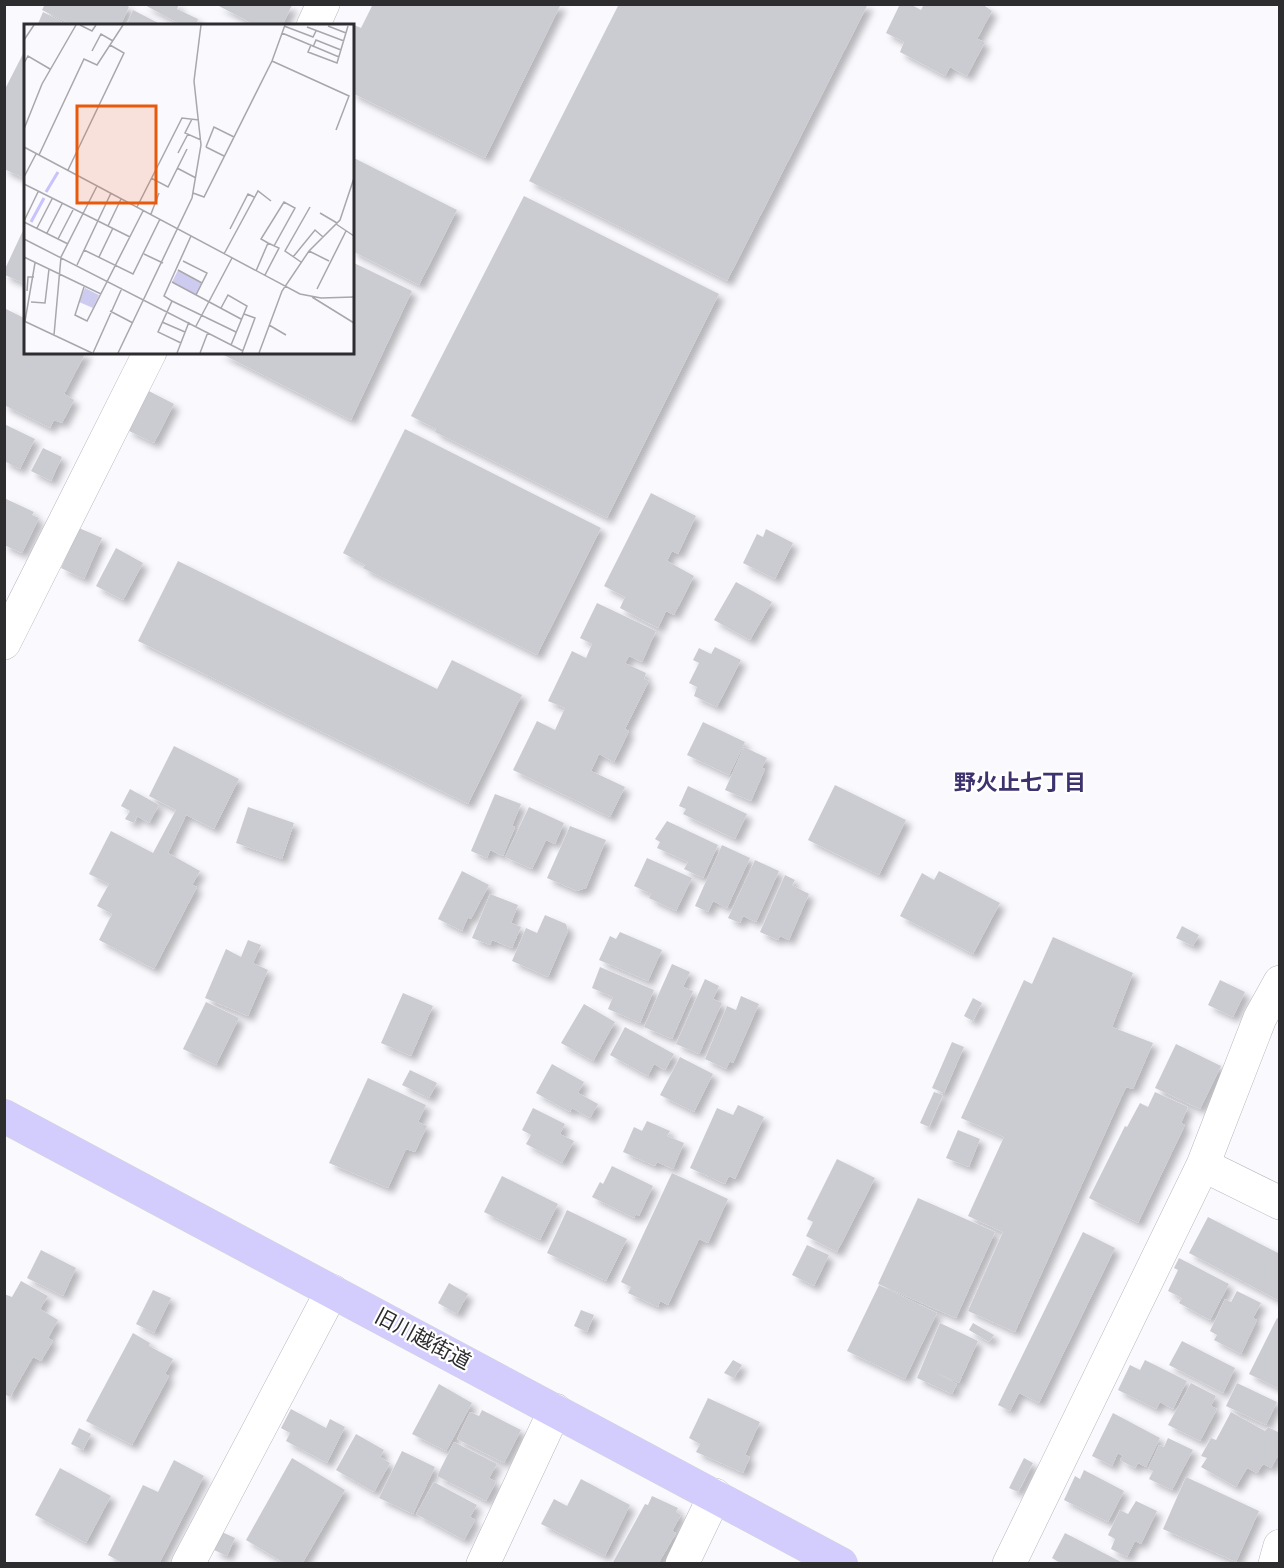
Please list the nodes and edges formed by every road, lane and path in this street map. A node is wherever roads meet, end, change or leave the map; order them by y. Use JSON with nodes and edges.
{"nodes":[{"id":1,"x":323,"y":4,"type":"edge"},
{"id":2,"x":314,"y":24,"type":"edge"},
{"id":3,"x":149,"y":354,"type":"edge"},
{"id":4,"x":4,"y":643,"type":"edge"},
{"id":5,"x":1280,"y":982,"type":"edge"},
{"id":6,"x":4,"y":1116,"type":"edge"},
{"id":7,"x":1203,"y":1165,"type":"junction"},
{"id":8,"x":1280,"y":1203,"type":"edge"},
{"id":9,"x":332,"y":1291,"type":"junction"},
{"id":10,"x":555,"y":1410,"type":"junction"},
{"id":11,"x":715,"y":1495,"type":"junction"},
{"id":12,"x":1280,"y":1546,"type":"edge"},
{"id":13,"x":188,"y":1563,"type":"edge"},
{"id":14,"x":483,"y":1563,"type":"edge"},
{"id":15,"x":682,"y":1563,"type":"edge"},
{"id":16,"x":841,"y":1563,"type":"edge"},
{"id":17,"x":1009,"y":1563,"type":"edge"},
{"id":18,"x":1275,"y":1563,"type":"edge"}],
"edges":[{"from":1,"to":2,"type":"street"},
{"from":3,"to":4,"type":"street"},
{"from":5,"to":7,"type":"street"},
{"from":6,"to":9,"type":"main road","name":"旧川越街道"},
{"from":7,"to":8,"type":"street"},
{"from":7,"to":17,"type":"street"},
{"from":9,"to":10,"type":"main road","name":"旧川越街道"},
{"from":9,"to":13,"type":"street"},
{"from":10,"to":11,"type":"main road","name":"旧川越街道"},
{"from":10,"to":14,"type":"street"},
{"from":11,"to":15,"type":"street"},
{"from":11,"to":16,"type":"main road","name":"旧川越街道"},
{"from":12,"to":18,"type":"street"}]}
